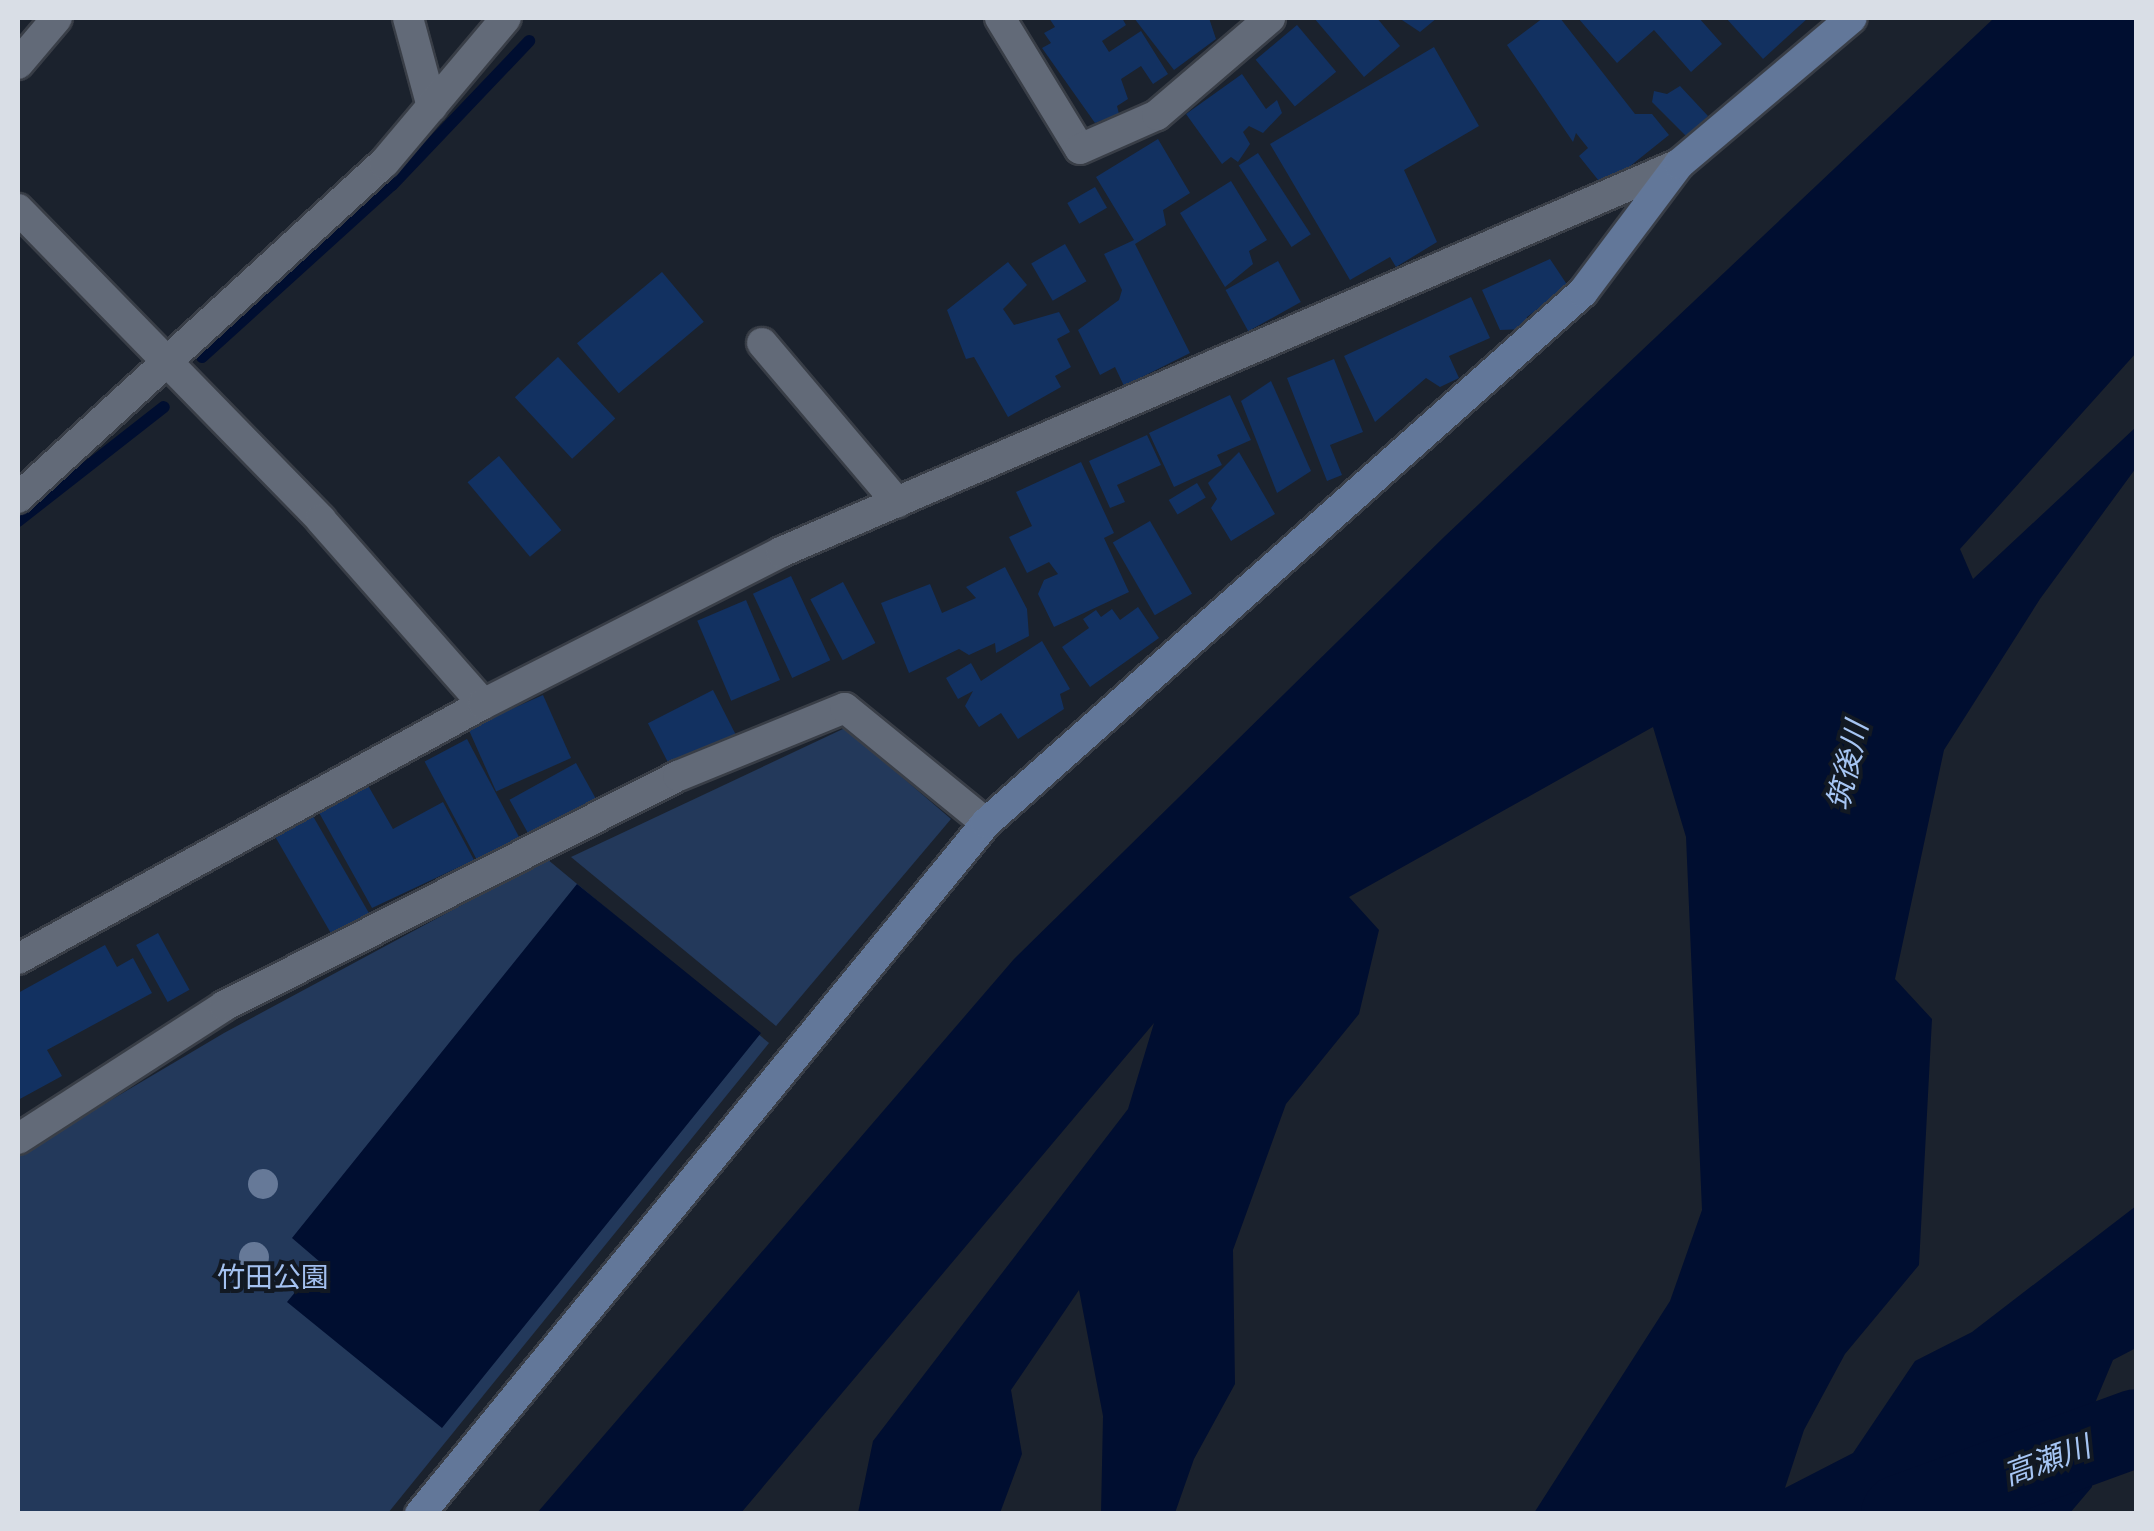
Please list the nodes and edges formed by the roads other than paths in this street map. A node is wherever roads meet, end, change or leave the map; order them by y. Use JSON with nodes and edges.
{"nodes":[{"id":1,"x":57,"y":18,"type":"edge"},
{"id":2,"x":408,"y":18,"type":"edge"},
{"id":3,"x":506,"y":18,"type":"edge"},
{"id":4,"x":1000,"y":18,"type":"edge"},
{"id":5,"x":1270,"y":18,"type":"edge"},
{"id":6,"x":1852,"y":18,"type":"edge"},
{"id":7,"x":18,"y":64,"type":"edge"},
{"id":8,"x":432,"y":107,"type":"junction"},
{"id":9,"x":1679,"y":164,"type":"junction"},
{"id":10,"x":18,"y":209,"type":"edge"},
{"id":11,"x":762,"y":343,"type":"dead end"},
{"id":12,"x":163,"y":359,"type":"junction"},
{"id":13,"x":18,"y":498,"type":"edge"},
{"id":14,"x":897,"y":502,"type":"junction"},
{"id":15,"x":484,"y":704,"type":"junction"},
{"id":16,"x":986,"y":823,"type":"junction"},
{"id":17,"x":18,"y":959,"type":"edge"},
{"id":18,"x":18,"y":1139,"type":"edge"},
{"id":19,"x":420,"y":1514,"type":"edge"}],
"edges":[{"from":1,"to":7,"type":"street"},
{"from":2,"to":8,"type":"street"},
{"from":3,"to":8,"type":"street"},
{"from":4,"to":5,"type":"street"},
{"from":6,"to":9,"type":"street"},
{"from":8,"to":12,"type":"street"},
{"from":9,"to":14,"type":"street"},
{"from":9,"to":16,"type":"street"},
{"from":10,"to":12,"type":"street"},
{"from":11,"to":14,"type":"street"},
{"from":12,"to":13,"type":"street"},
{"from":12,"to":15,"type":"street"},
{"from":14,"to":15,"type":"street"},
{"from":15,"to":17,"type":"street"},
{"from":16,"to":18,"type":"street"},
{"from":16,"to":19,"type":"street"}]}
